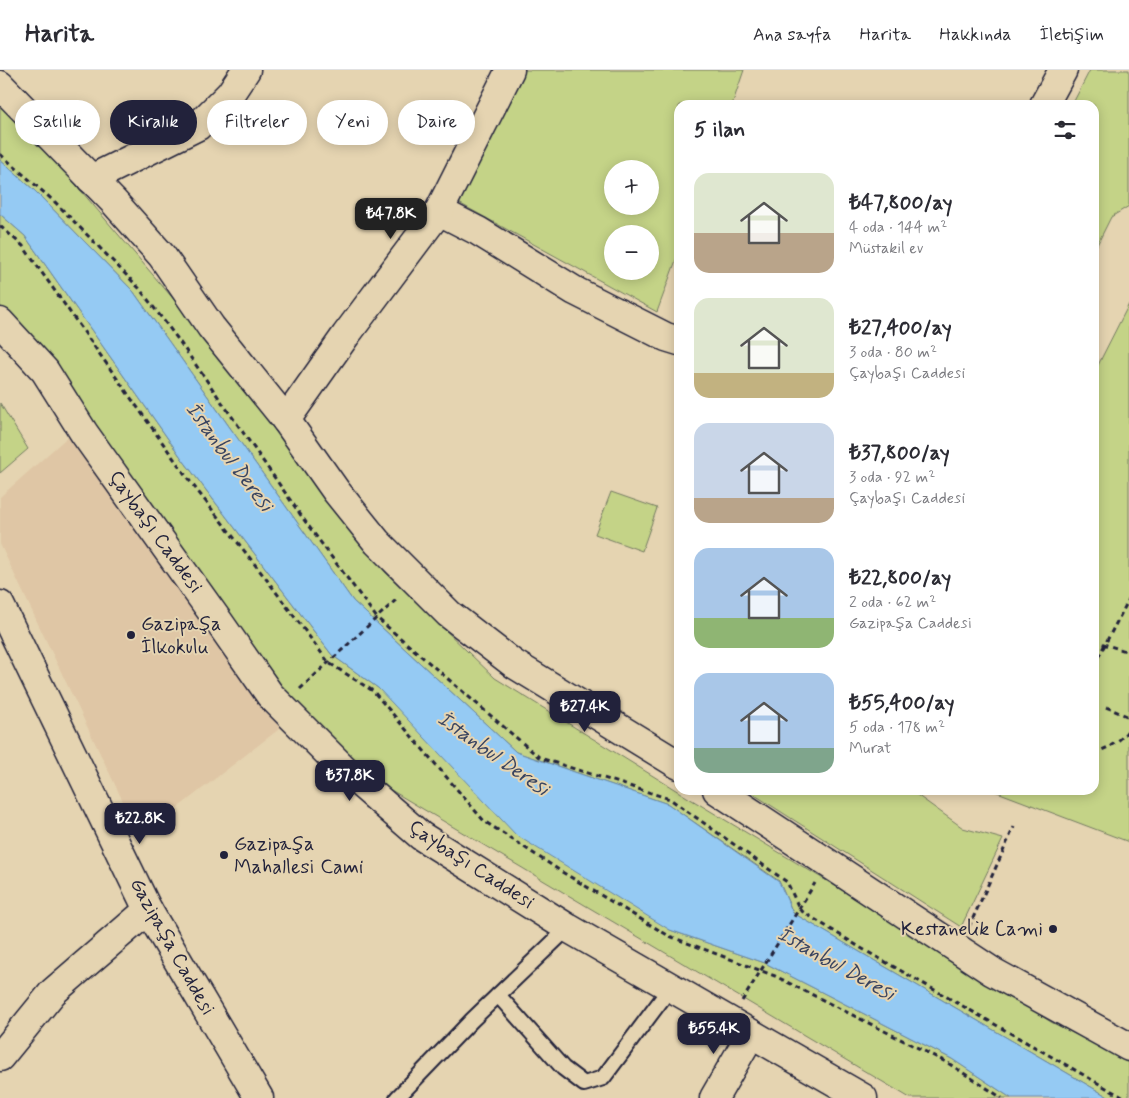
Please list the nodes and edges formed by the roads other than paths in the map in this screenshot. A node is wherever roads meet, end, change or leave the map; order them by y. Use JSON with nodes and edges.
{"nodes":[{"id":1,"x":246,"y":70,"type":"edge"},
{"id":2,"x":510,"y":70,"type":"edge"},
{"id":3,"x":1063,"y":70,"type":"edge"},
{"id":4,"x":0,"y":85,"type":"edge"},
{"id":5,"x":1047,"y":100,"type":"edge"},
{"id":6,"x":91,"y":179,"type":"junction"},
{"id":7,"x":439,"y":211,"type":"junction"},
{"id":8,"x":0,"y":322,"type":"edge"},
{"id":9,"x":674,"y":339,"type":"edge"},
{"id":10,"x":286,"y":420,"type":"junction"},
{"id":11,"x":0,"y":605,"type":"edge"},
{"id":12,"x":674,"y":762,"type":"edge"},
{"id":13,"x":725,"y":795,"type":"edge"},
{"id":14,"x":148,"y":910,"type":"junction"},
{"id":15,"x":568,"y":928,"type":"junction"},
{"id":16,"x":671,"y":987,"type":"junction"},
{"id":17,"x":498,"y":995,"type":"junction"},
{"id":18,"x":740,"y":1027,"type":"junction"},
{"id":19,"x":1129,"y":1047,"type":"edge"},
{"id":20,"x":0,"y":1057,"type":"edge"},
{"id":21,"x":259,"y":1098,"type":"edge"},
{"id":22,"x":397,"y":1098,"type":"edge"},
{"id":23,"x":714,"y":1098,"type":"edge"},
{"id":24,"x":863,"y":1098,"type":"edge"}],
"edges":[{"from":1,"to":6,"type":"street"},
{"from":2,"to":7,"type":"street"},
{"from":3,"to":5,"type":"street"},
{"from":4,"to":6,"type":"street"},
{"from":6,"to":10,"type":"street"},
{"from":7,"to":9,"type":"street"},
{"from":7,"to":10,"type":"street"},
{"from":8,"to":15,"type":"street","name":"Çaybaşı Caddesi"},
{"from":10,"to":12,"type":"street"},
{"from":11,"to":14,"type":"street","name":"Gazipaşa Caddesi"},
{"from":13,"to":19,"type":"street"},
{"from":14,"to":20,"type":"street"},
{"from":14,"to":21,"type":"street","name":"Gazipaşa Caddesi"},
{"from":15,"to":16,"type":"street","name":"Çaybaşı Caddesi"},
{"from":15,"to":17,"type":"lane"},
{"from":16,"to":17,"type":"lane"},
{"from":16,"to":18,"type":"street","name":"Çaybaşı Caddesi"},
{"from":17,"to":22,"type":"lane"},
{"from":18,"to":23,"type":"street"},
{"from":18,"to":24,"type":"street","name":"Çaybaşı Caddesi"}]}
